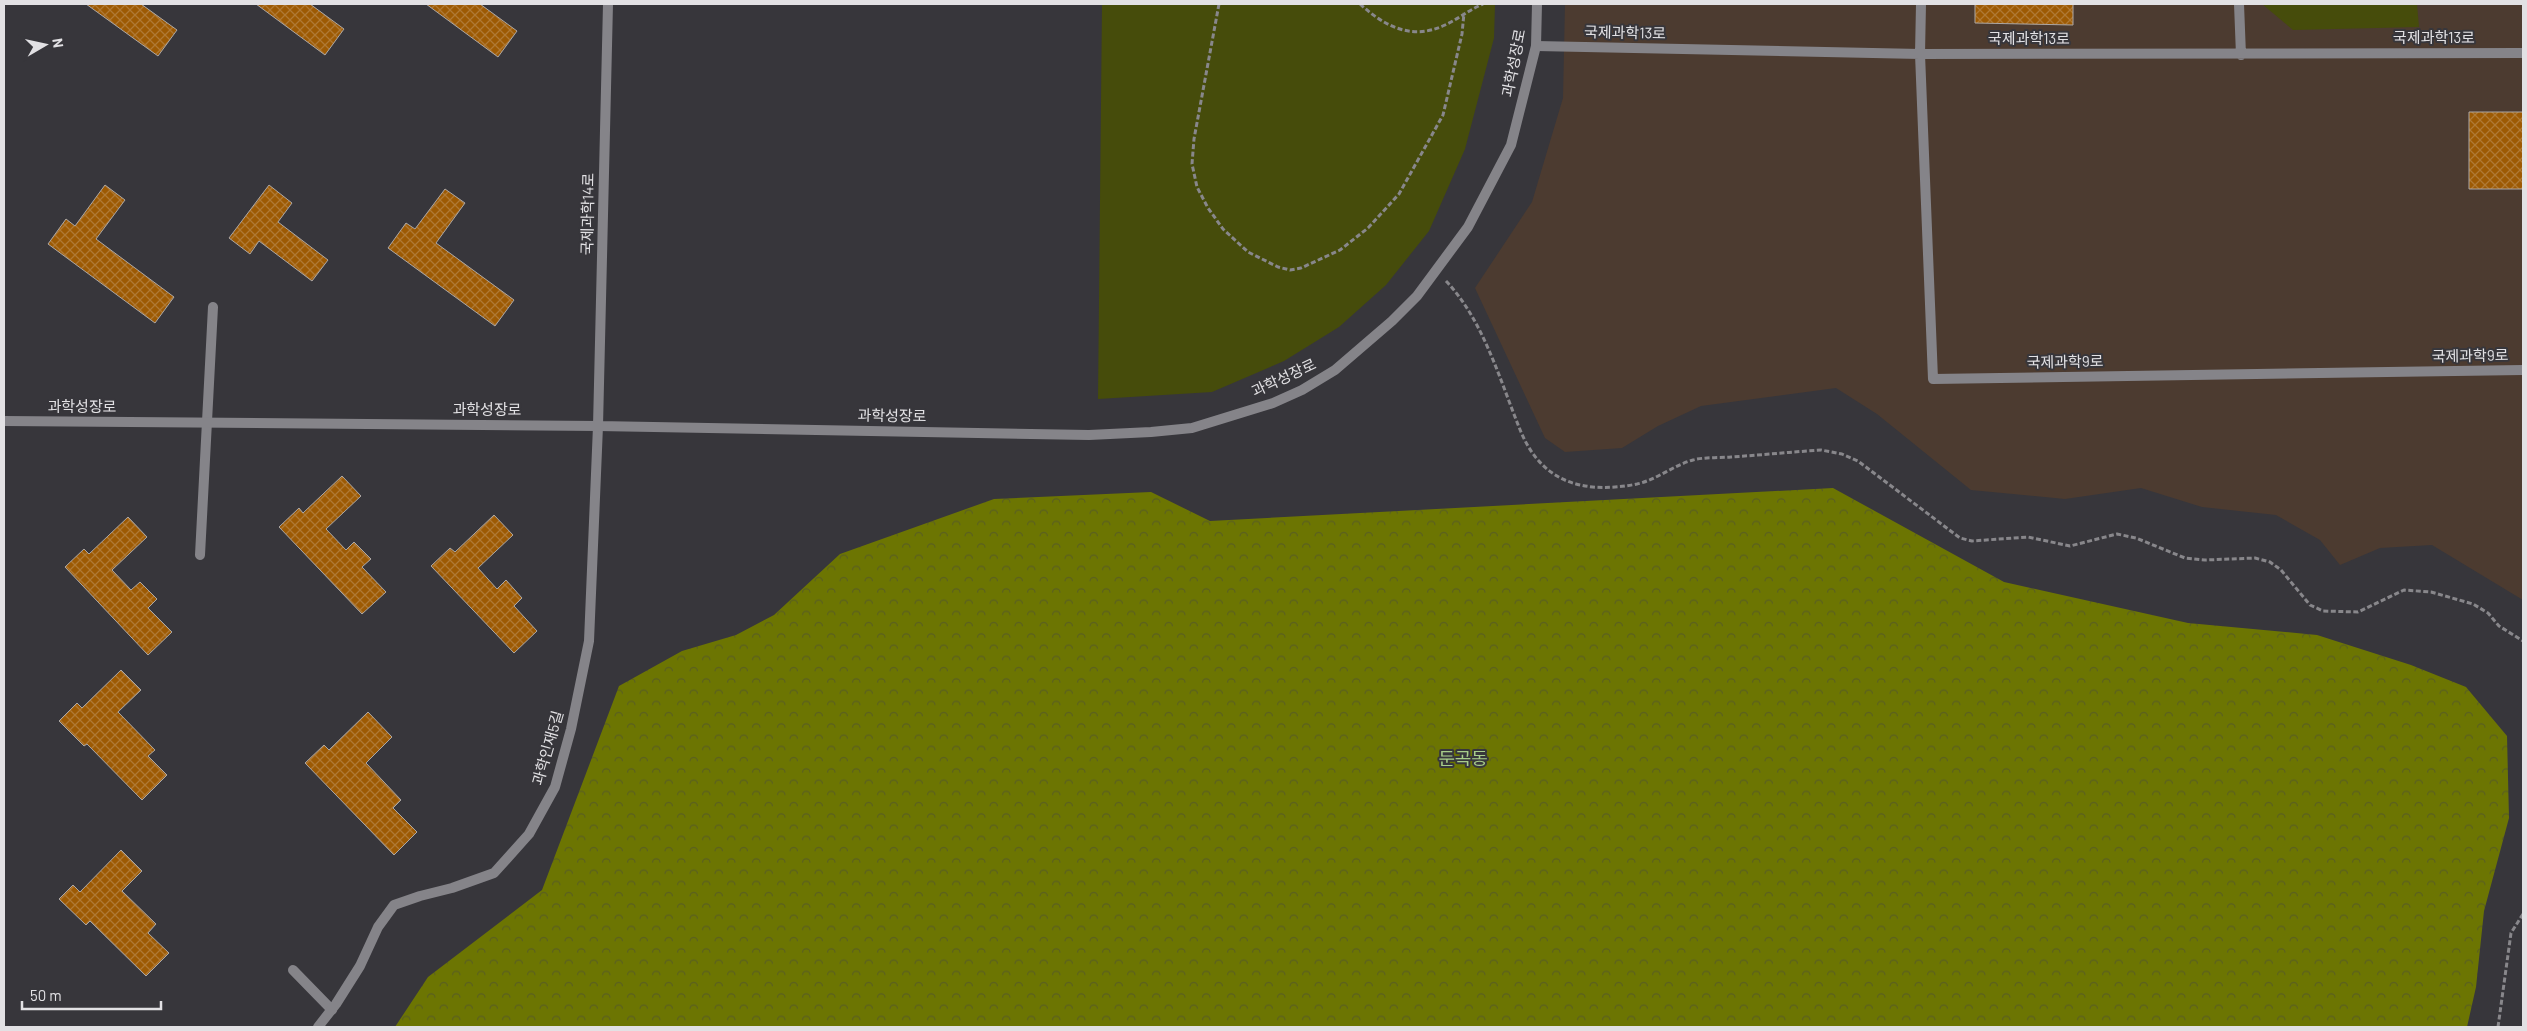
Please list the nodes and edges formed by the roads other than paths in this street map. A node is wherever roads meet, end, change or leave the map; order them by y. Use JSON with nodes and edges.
{"nodes":[{"id":1,"x":608,"y":4,"type":"edge"},
{"id":2,"x":1537,"y":4,"type":"edge"},
{"id":3,"x":1920,"y":4,"type":"edge"},
{"id":4,"x":2239,"y":4,"type":"edge"},
{"id":5,"x":1536,"y":46,"type":"junction"},
{"id":6,"x":2523,"y":53,"type":"edge"},
{"id":7,"x":1920,"y":54,"type":"junction"},
{"id":8,"x":2241,"y":55,"type":"junction"},
{"id":9,"x":213,"y":307,"type":"dead end"},
{"id":10,"x":2523,"y":370,"type":"edge"},
{"id":11,"x":4,"y":421,"type":"edge"},
{"id":12,"x":206,"y":423,"type":"junction"},
{"id":13,"x":598,"y":426,"type":"junction"},
{"id":14,"x":200,"y":555,"type":"dead end"},
{"id":15,"x":292,"y":970,"type":"dead end"},
{"id":16,"x":332,"y":1010,"type":"junction"},
{"id":17,"x":318,"y":1027,"type":"edge"}],
"edges":[{"from":1,"to":13,"type":"street","name":"국제과학14로"},
{"from":2,"to":5,"type":"street","name":"과학성장로"},
{"from":3,"to":7,"type":"street"},
{"from":4,"to":8,"type":"street"},
{"from":5,"to":7,"type":"street","name":"국제과학13로"},
{"from":5,"to":13,"type":"street","name":"과학성장로"},
{"from":6,"to":8,"type":"street","name":"국제과학13로"},
{"from":7,"to":8,"type":"street","name":"국제과학13로"},
{"from":7,"to":10,"type":"street","name":"국제과학9로"},
{"from":9,"to":12,"type":"street"},
{"from":11,"to":12,"type":"street","name":"과학성장로"},
{"from":12,"to":13,"type":"street","name":"과학성장로"},
{"from":12,"to":14,"type":"street"},
{"from":13,"to":16,"type":"street","name":"과학인재5길"},
{"from":15,"to":16,"type":"street"},
{"from":16,"to":17,"type":"street","name":"과학인재5길"}]}
